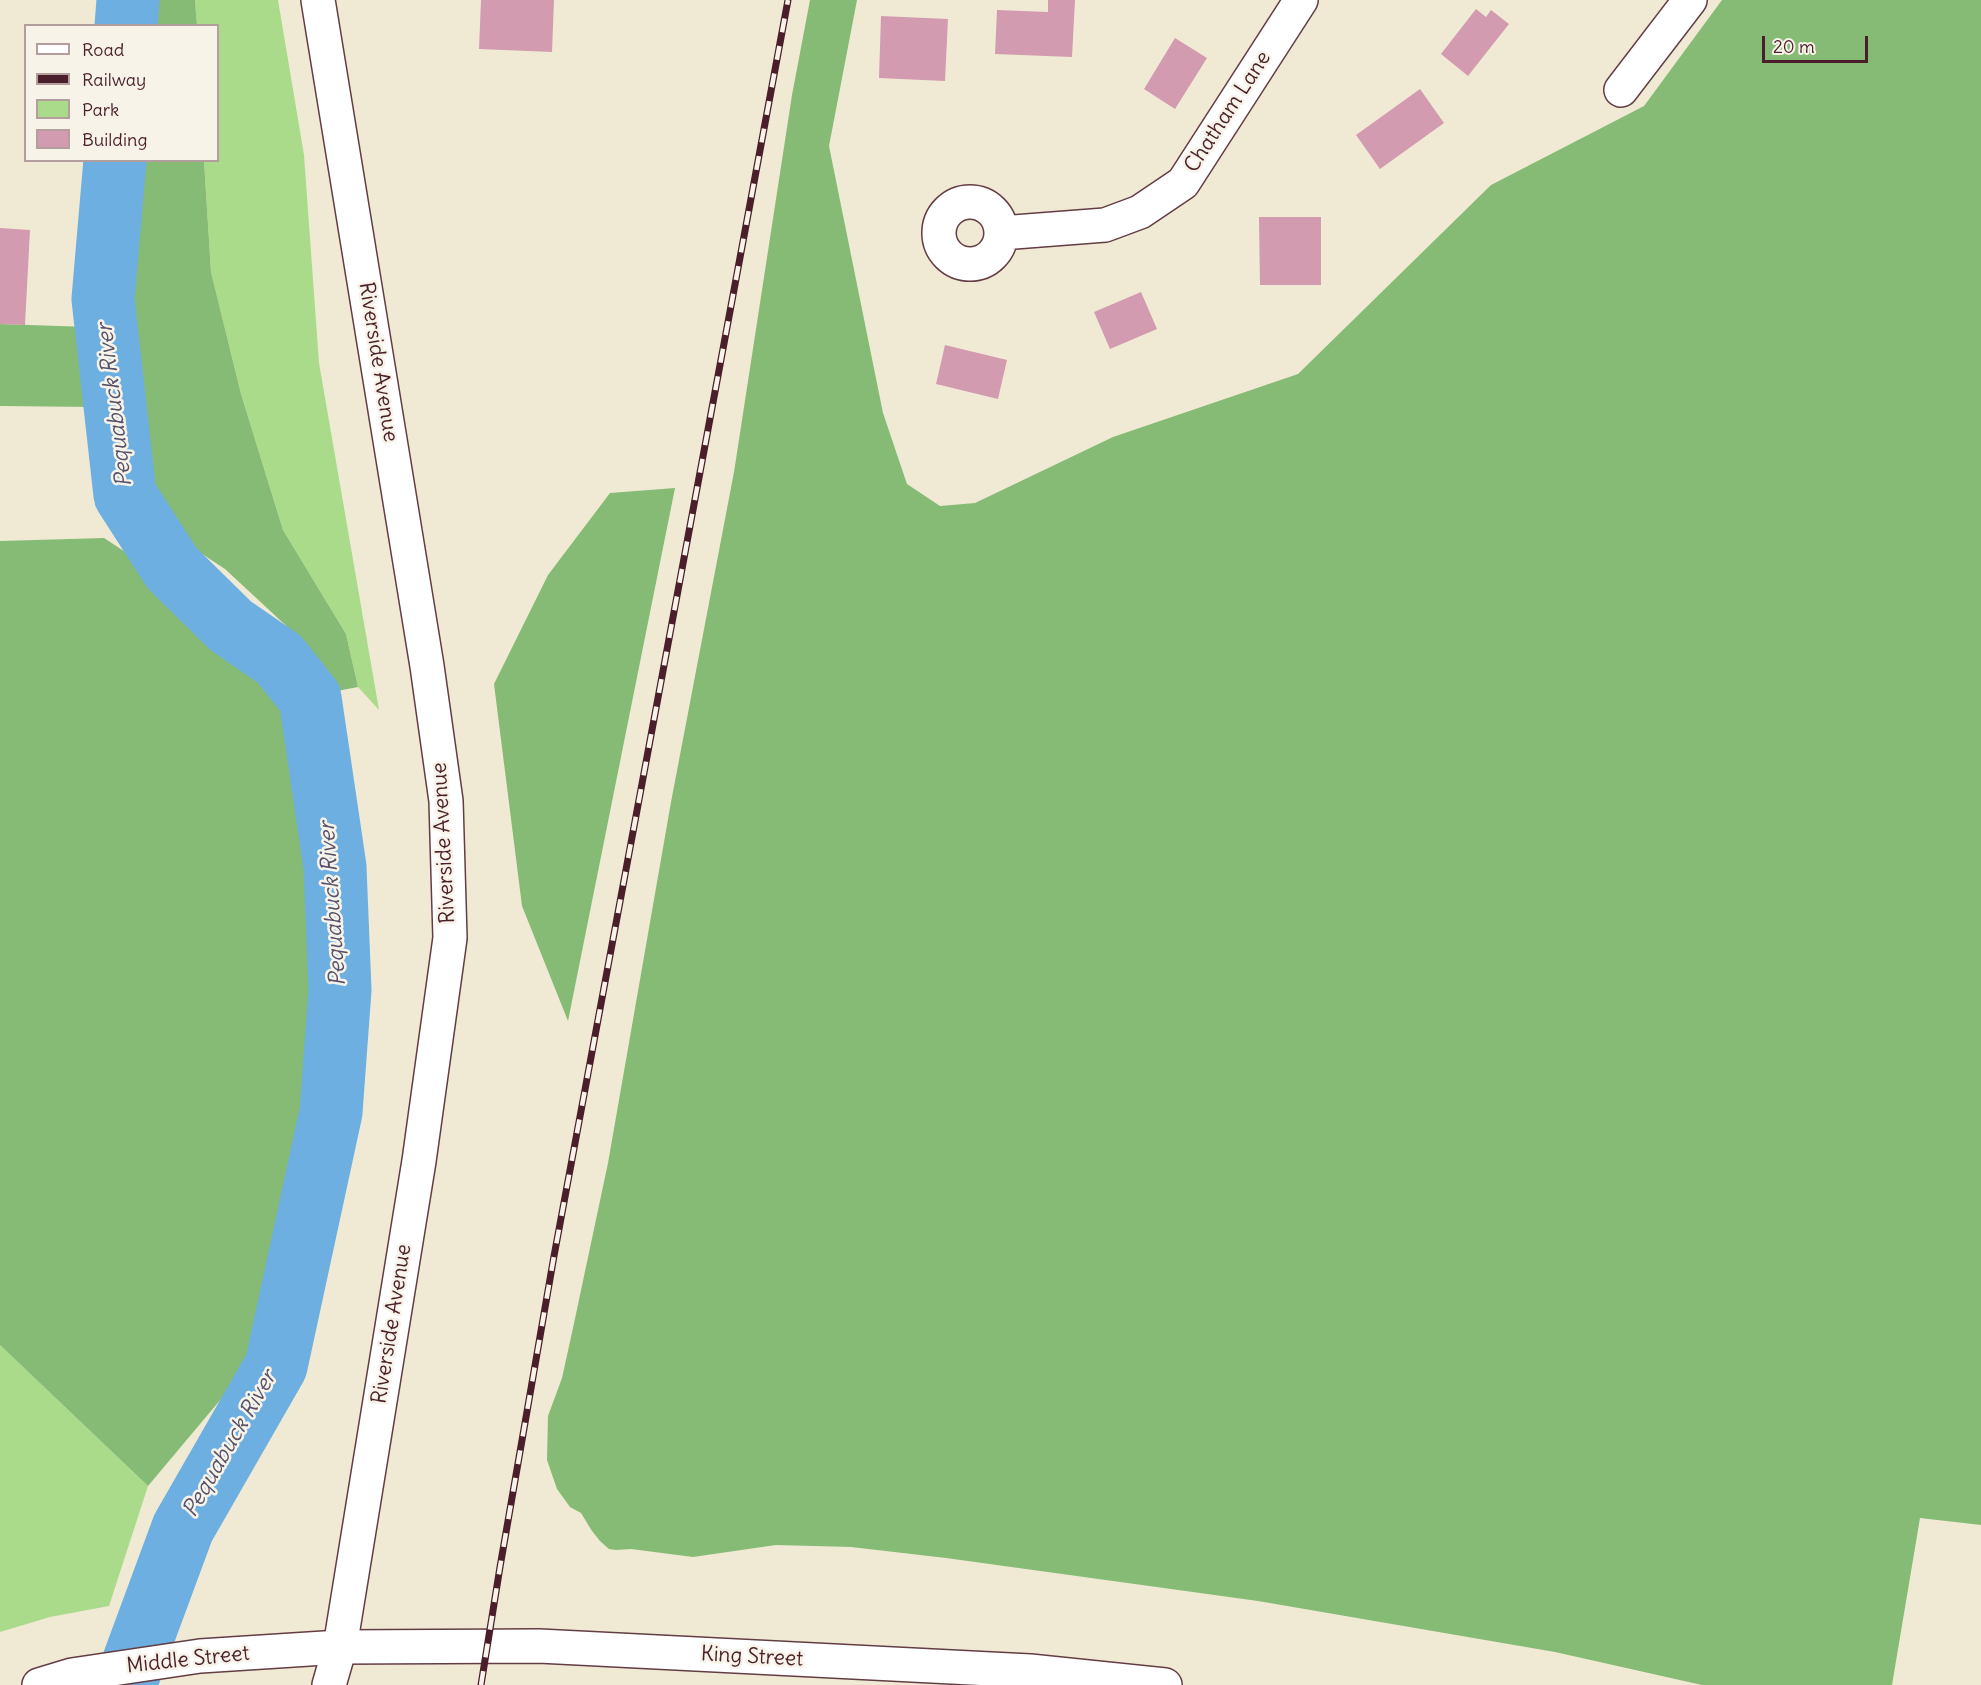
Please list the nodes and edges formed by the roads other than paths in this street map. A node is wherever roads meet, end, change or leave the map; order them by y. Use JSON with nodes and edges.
{"nodes":[{"id":1,"x":318,"y":0,"type":"edge"},
{"id":2,"x":1300,"y":0,"type":"edge"},
{"id":3,"x":1690,"y":0,"type":"edge"},
{"id":4,"x":1621,"y":90,"type":"dead end"},
{"id":5,"x":1001,"y":233,"type":"dead end"},
{"id":6,"x":340,"y":1647,"type":"junction"},
{"id":7,"x":1029,"y":1678,"type":"edge"},
{"id":8,"x":39,"y":1685,"type":"edge"},
{"id":9,"x":329,"y":1685,"type":"edge"},
{"id":10,"x":1164,"y":1685,"type":"edge"}],
"edges":[{"from":1,"to":6,"type":"main road","name":"Riverside Avenue"},
{"from":2,"to":5,"type":"main road","name":"Chatham Lane"},
{"from":3,"to":4,"type":"main road"},
{"from":6,"to":7,"type":"main road","name":"King Street"},
{"from":6,"to":8,"type":"main road","name":"Middle Street"},
{"from":6,"to":9,"type":"main road","name":"Riverside Avenue"},
{"from":7,"to":10,"type":"main road","name":"King Street"}]}
